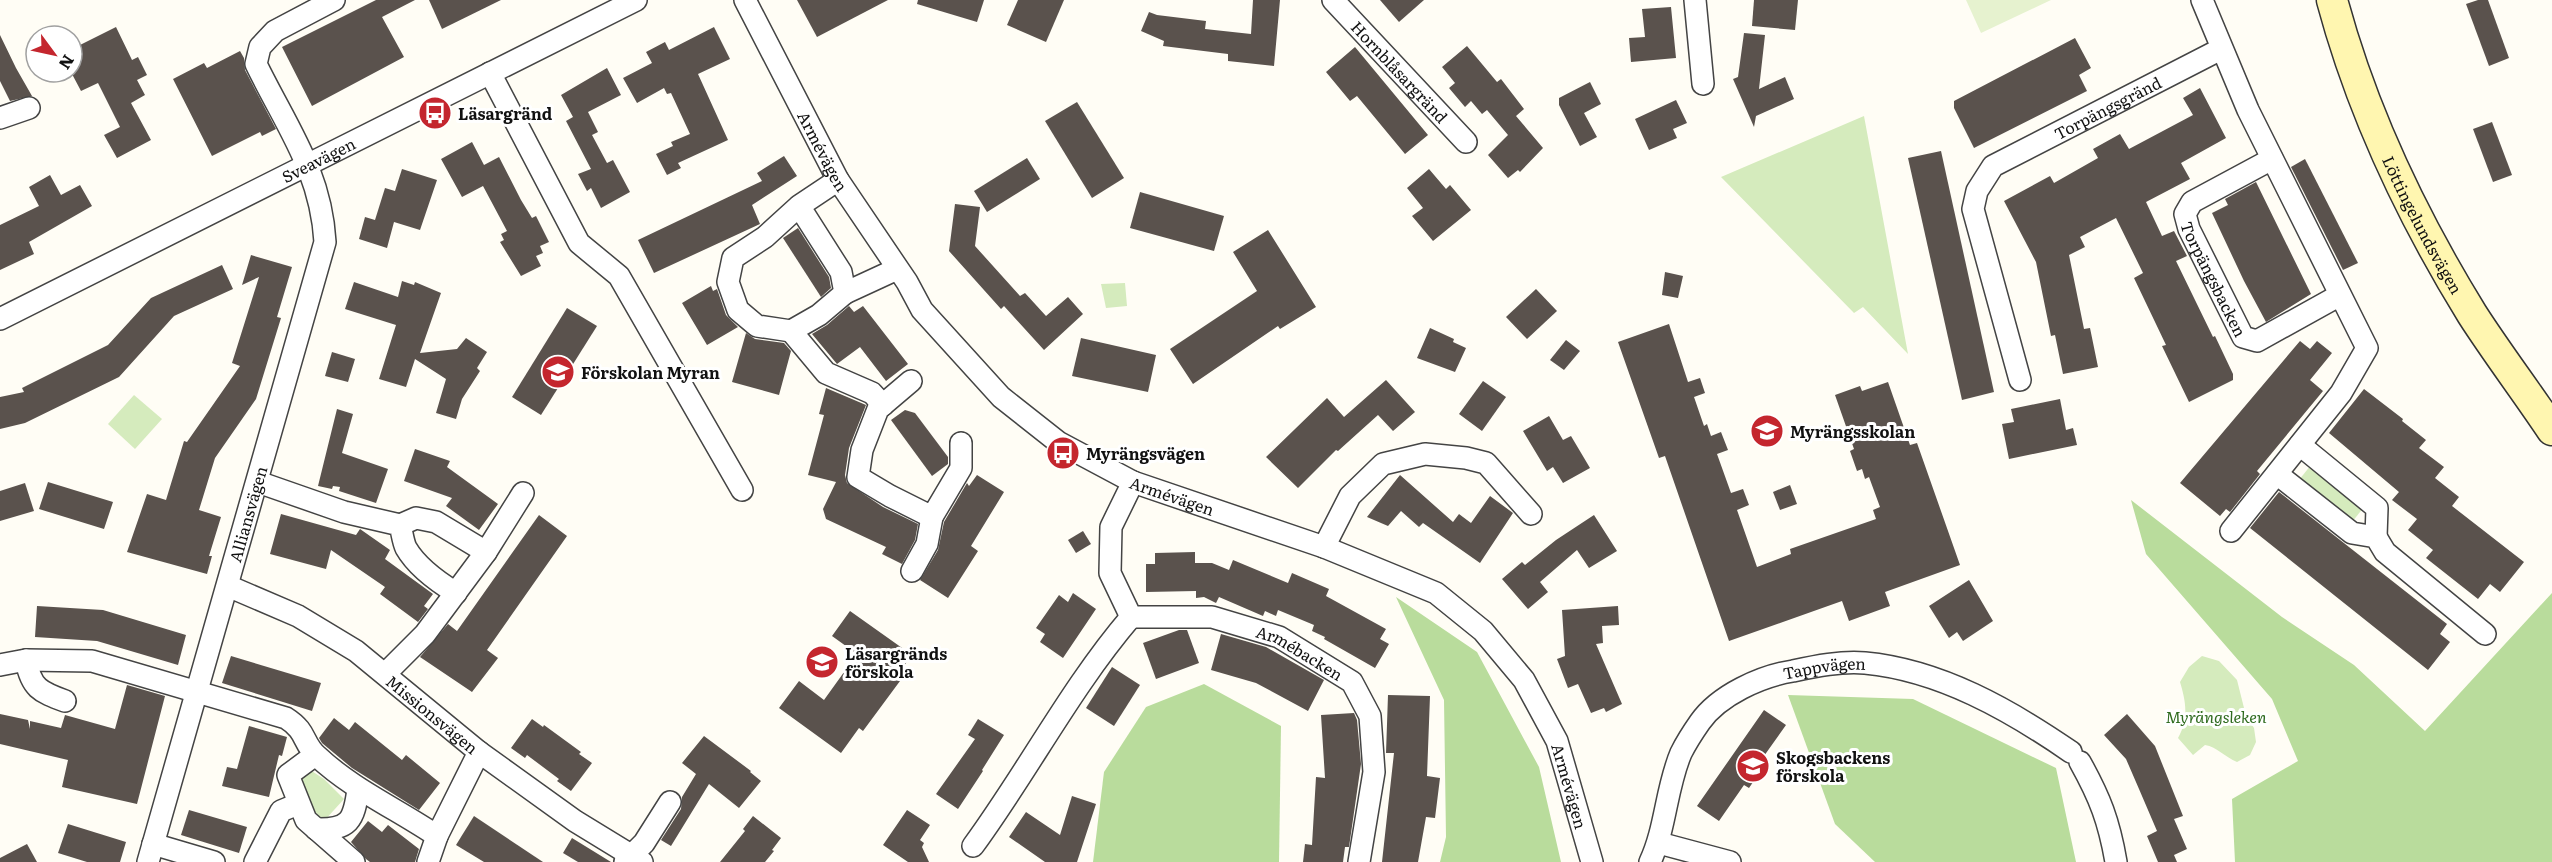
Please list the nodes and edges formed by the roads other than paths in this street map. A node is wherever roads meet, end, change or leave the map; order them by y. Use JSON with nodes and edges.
{"nodes":[{"id":1,"x":334,"y":0,"type":"edge"},
{"id":2,"x":636,"y":0,"type":"edge"},
{"id":3,"x":745,"y":0,"type":"edge"},
{"id":4,"x":1334,"y":0,"type":"edge"},
{"id":5,"x":1695,"y":0,"type":"edge"},
{"id":6,"x":2202,"y":0,"type":"edge"},
{"id":7,"x":2332,"y":0,"type":"edge"},
{"id":8,"x":2221,"y":49,"type":"junction"},
{"id":9,"x":490,"y":73,"type":"junction"},
{"id":10,"x":1703,"y":84,"type":"dead end"},
{"id":11,"x":29,"y":108,"type":"dead end"},
{"id":12,"x":0,"y":118,"type":"edge"},
{"id":13,"x":1466,"y":142,"type":"dead end"},
{"id":14,"x":2272,"y":159,"type":"junction"},
{"id":15,"x":309,"y":165,"type":"junction"},
{"id":16,"x":838,"y":180,"type":"junction"},
{"id":17,"x":799,"y":206,"type":"junction"},
{"id":18,"x":897,"y":269,"type":"junction"},
{"id":19,"x":845,"y":293,"type":"junction"},
{"id":20,"x":2340,"y":295,"type":"junction"},
{"id":21,"x":0,"y":320,"type":"edge"},
{"id":22,"x":791,"y":331,"type":"junction"},
{"id":23,"x":2020,"y":380,"type":"dead end"},
{"id":24,"x":911,"y":381,"type":"dead end"},
{"id":25,"x":883,"y":405,"type":"junction"},
{"id":26,"x":2552,"y":430,"type":"edge"},
{"id":27,"x":961,"y":443,"type":"dead end"},
{"id":28,"x":2300,"y":445,"type":"junction"},
{"id":29,"x":2277,"y":474,"type":"junction"},
{"id":30,"x":258,"y":482,"type":"junction"},
{"id":31,"x":1133,"y":482,"type":"junction"},
{"id":32,"x":742,"y":490,"type":"dead end"},
{"id":33,"x":523,"y":493,"type":"dead end"},
{"id":34,"x":1531,"y":514,"type":"dead end"},
{"id":35,"x":932,"y":517,"type":"junction"},
{"id":36,"x":400,"y":525,"type":"junction"},
{"id":37,"x":2231,"y":531,"type":"dead end"},
{"id":38,"x":2376,"y":537,"type":"junction"},
{"id":39,"x":1324,"y":547,"type":"junction"},
{"id":40,"x":486,"y":552,"type":"junction"},
{"id":41,"x":912,"y":571,"type":"dead end"},
{"id":42,"x":228,"y":586,"type":"junction"},
{"id":43,"x":456,"y":593,"type":"junction"},
{"id":44,"x":1131,"y":616,"type":"junction"},
{"id":45,"x":2485,"y":634,"type":"dead end"},
{"id":46,"x":26,"y":660,"type":"junction"},
{"id":47,"x":0,"y":665,"type":"edge"},
{"id":48,"x":385,"y":674,"type":"junction"},
{"id":49,"x":198,"y":691,"type":"junction"},
{"id":50,"x":65,"y":701,"type":"dead end"},
{"id":51,"x":479,"y":752,"type":"junction"},
{"id":52,"x":315,"y":755,"type":"junction"},
{"id":53,"x":358,"y":789,"type":"junction"},
{"id":54,"x":670,"y":802,"type":"dead end"},
{"id":55,"x":298,"y":804,"type":"junction"},
{"id":56,"x":316,"y":829,"type":"junction"},
{"id":57,"x":437,"y":836,"type":"junction"},
{"id":58,"x":973,"y":846,"type":"dead end"},
{"id":59,"x":151,"y":853,"type":"edge"},
{"id":60,"x":1654,"y":853,"type":"edge"},
{"id":61,"x":632,"y":860,"type":"edge"},
{"id":62,"x":214,"y":862,"type":"edge"},
{"id":63,"x":255,"y":862,"type":"edge"},
{"id":64,"x":354,"y":862,"type":"edge"},
{"id":65,"x":428,"y":862,"type":"edge"},
{"id":66,"x":1359,"y":862,"type":"edge"},
{"id":67,"x":1592,"y":862,"type":"edge"},
{"id":68,"x":1730,"y":862,"type":"edge"},
{"id":69,"x":2116,"y":862,"type":"edge"}],
"edges":[{"from":1,"to":15,"type":"street","name":"Alliansvägen"},
{"from":2,"to":9,"type":"street","name":"Sveavägen"},
{"from":3,"to":16,"type":"street","name":"Armévägen"},
{"from":4,"to":13,"type":"street","name":"Hornblåsargränd"},
{"from":5,"to":10,"type":"street"},
{"from":6,"to":8,"type":"street"},
{"from":7,"to":26,"type":"main road","name":"Löttingelundsvägen"},
{"from":8,"to":14,"type":"street"},
{"from":8,"to":23,"type":"street","name":"Torpängsgränd"},
{"from":9,"to":15,"type":"street","name":"Sveavägen"},
{"from":9,"to":32,"type":"street"},
{"from":11,"to":12,"type":"street"},
{"from":14,"to":20,"type":"street"},
{"from":14,"to":20,"type":"street","name":"Torpängsbacken"},
{"from":15,"to":21,"type":"street","name":"Sveavägen"},
{"from":15,"to":30,"type":"street","name":"Alliansvägen"},
{"from":16,"to":17,"type":"street"},
{"from":16,"to":18,"type":"street","name":"Armévägen"},
{"from":17,"to":19,"type":"street"},
{"from":17,"to":22,"type":"street"},
{"from":18,"to":19,"type":"street"},
{"from":18,"to":31,"type":"street","name":"Armévägen"},
{"from":19,"to":22,"type":"street"},
{"from":20,"to":28,"type":"street"},
{"from":22,"to":25,"type":"street"},
{"from":24,"to":25,"type":"street"},
{"from":25,"to":35,"type":"street"},
{"from":27,"to":35,"type":"street"},
{"from":28,"to":29,"type":"street"},
{"from":28,"to":38,"type":"street"},
{"from":29,"to":37,"type":"street"},
{"from":29,"to":38,"type":"street"},
{"from":30,"to":36,"type":"street"},
{"from":30,"to":42,"type":"street","name":"Alliansvägen"},
{"from":31,"to":39,"type":"street","name":"Armévägen"},
{"from":31,"to":44,"type":"street"},
{"from":33,"to":40,"type":"street"},
{"from":34,"to":39,"type":"street"},
{"from":35,"to":41,"type":"street"},
{"from":36,"to":40,"type":"street"},
{"from":36,"to":43,"type":"street"},
{"from":38,"to":45,"type":"street"},
{"from":39,"to":67,"type":"street","name":"Armévägen"},
{"from":40,"to":43,"type":"street"},
{"from":42,"to":48,"type":"street","name":"Missionsvägen"},
{"from":42,"to":49,"type":"street","name":"Alliansvägen"},
{"from":43,"to":48,"type":"street"},
{"from":44,"to":58,"type":"street"},
{"from":44,"to":66,"type":"street","name":"Armébacken"},
{"from":46,"to":47,"type":"street"},
{"from":46,"to":49,"type":"street"},
{"from":46,"to":50,"type":"street"},
{"from":48,"to":51,"type":"street","name":"Missionsvägen"},
{"from":49,"to":52,"type":"street"},
{"from":49,"to":59,"type":"street","name":"Alliansvägen"},
{"from":51,"to":57,"type":"street"},
{"from":51,"to":61,"type":"street","name":"Missionsvägen"},
{"from":52,"to":53,"type":"street"},
{"from":52,"to":55,"type":"street"},
{"from":53,"to":56,"type":"street"},
{"from":53,"to":57,"type":"street"},
{"from":54,"to":61,"type":"street"},
{"from":55,"to":56,"type":"street"},
{"from":55,"to":63,"type":"street"},
{"from":56,"to":64,"type":"street"},
{"from":57,"to":65,"type":"street"},
{"from":59,"to":62,"type":"street"},
{"from":60,"to":68,"type":"street","name":"Tappvägen"},
{"from":60,"to":69,"type":"street","name":"Tappvägen"}]}
